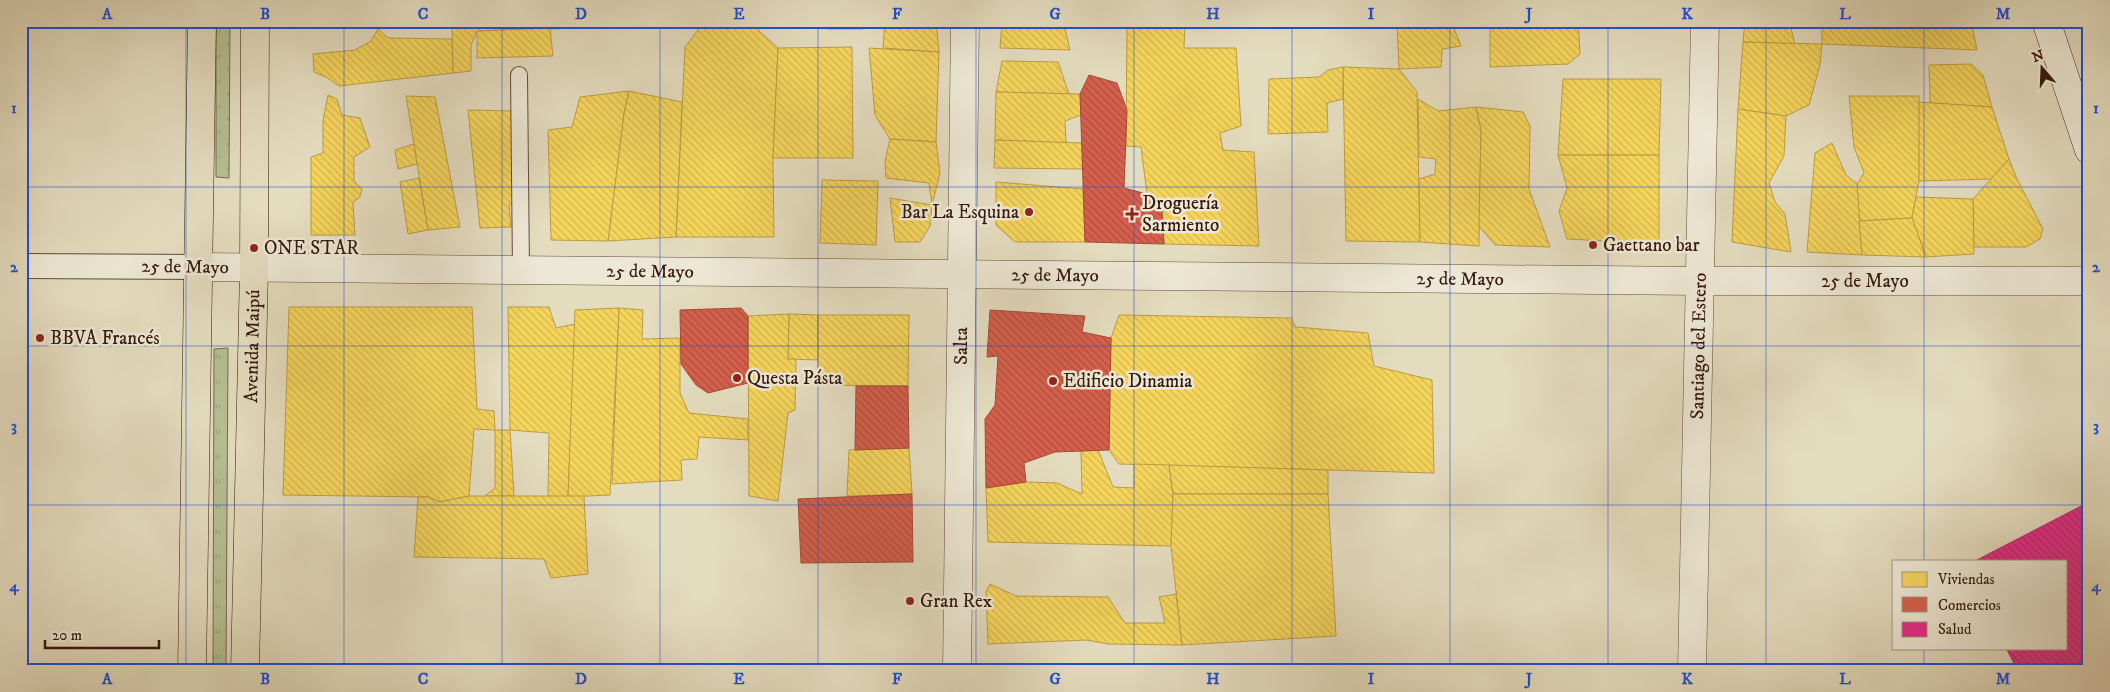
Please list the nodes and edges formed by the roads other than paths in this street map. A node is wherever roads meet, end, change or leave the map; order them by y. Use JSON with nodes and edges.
{"nodes":[{"id":1,"x":202,"y":21,"type":"edge"},
{"id":2,"x":255,"y":21,"type":"edge"},
{"id":3,"x":965,"y":21,"type":"edge"},
{"id":4,"x":1705,"y":21,"type":"edge"},
{"id":5,"x":2046,"y":21,"type":"edge"},
{"id":6,"x":520,"y":75,"type":"dead end"},
{"id":7,"x":2089,"y":150,"type":"edge"},
{"id":8,"x":21,"y":266,"type":"edge"},
{"id":9,"x":200,"y":267,"type":"junction"},
{"id":10,"x":254,"y":269,"type":"junction"},
{"id":11,"x":521,"y":270,"type":"junction"},
{"id":12,"x":961,"y":273,"type":"junction"},
{"id":13,"x":1698,"y":281,"type":"junction"},
{"id":14,"x":2089,"y":282,"type":"edge"},
{"id":15,"x":192,"y":671,"type":"edge"},
{"id":16,"x":245,"y":671,"type":"edge"},
{"id":17,"x":957,"y":671,"type":"edge"},
{"id":18,"x":1692,"y":671,"type":"edge"}],
"edges":[{"from":1,"to":9,"type":"main road"},
{"from":2,"to":10,"type":"main road","name":"Avenida Maipú"},
{"from":3,"to":12,"type":"street","name":"Salta"},
{"from":4,"to":13,"type":"street","name":"Santiago del Estero"},
{"from":5,"to":7,"type":"street"},
{"from":6,"to":11,"type":"lane"},
{"from":8,"to":9,"type":"street","name":"25 de Mayo"},
{"from":9,"to":10,"type":"street","name":"25 de Mayo"},
{"from":9,"to":15,"type":"main road"},
{"from":10,"to":11,"type":"street","name":"25 de Mayo"},
{"from":10,"to":16,"type":"main road","name":"Avenida Maipú"},
{"from":11,"to":12,"type":"street","name":"25 de Mayo"},
{"from":12,"to":13,"type":"street","name":"25 de Mayo"},
{"from":12,"to":17,"type":"street","name":"Salta"},
{"from":13,"to":14,"type":"street","name":"25 de Mayo"},
{"from":13,"to":18,"type":"street","name":"Santiago del Estero"}]}
